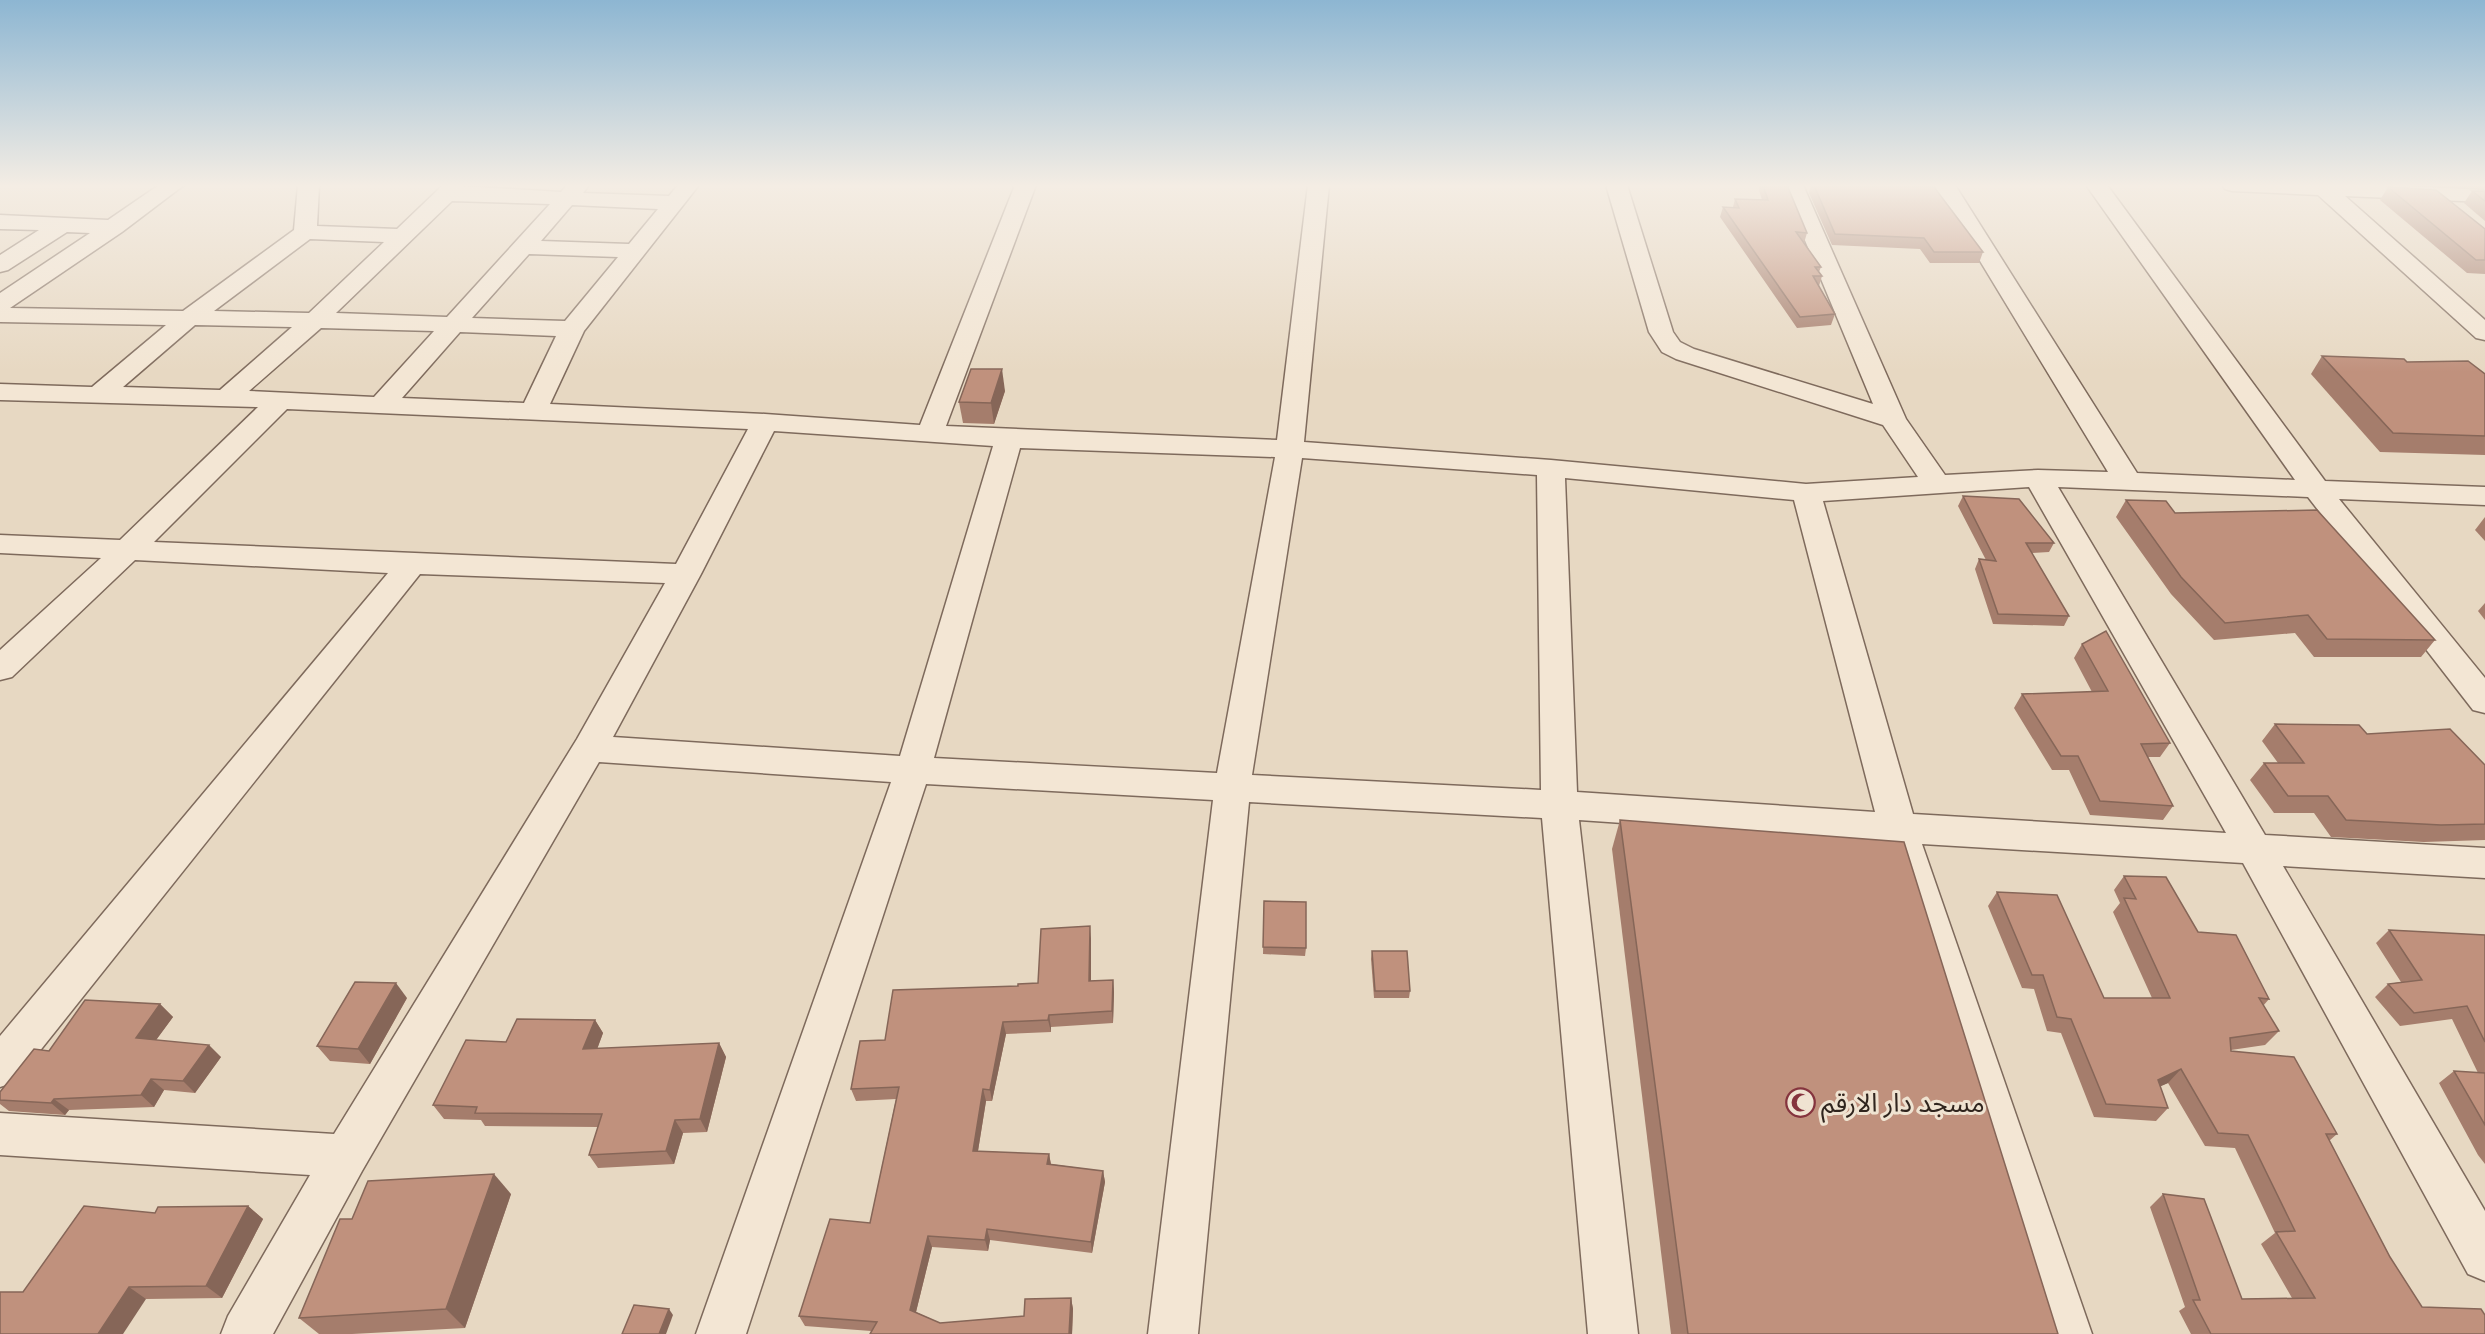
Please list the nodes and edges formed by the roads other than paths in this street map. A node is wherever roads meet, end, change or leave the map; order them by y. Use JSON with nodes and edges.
{"nodes":[{"id":1,"x":29,"y":247,"type":"edge"},
{"id":2,"x":84,"y":247,"type":"edge"},
{"id":3,"x":284,"y":247,"type":"edge"},
{"id":4,"x":391,"y":247,"type":"edge"},
{"id":5,"x":523,"y":247,"type":"edge"},
{"id":6,"x":530,"y":247,"type":"edge"},
{"id":7,"x":637,"y":247,"type":"edge"},
{"id":8,"x":1002,"y":247,"type":"edge"},
{"id":9,"x":1312,"y":247,"type":"edge"},
{"id":10,"x":1635,"y":247,"type":"edge"},
{"id":11,"x":1819,"y":247,"type":"edge"},
{"id":12,"x":1983,"y":247,"type":"edge"},
{"id":13,"x":2141,"y":247,"type":"edge"},
{"id":14,"x":2389,"y":247,"type":"edge"},
{"id":15,"x":634,"y":251,"type":"junction"},
{"id":16,"x":0,"y":267,"type":"edge"},
{"id":17,"x":51,"y":270,"type":"junction"},
{"id":18,"x":0,"y":304,"type":"edge"},
{"id":19,"x":0,"y":315,"type":"edge"},
{"id":20,"x":189,"y":318,"type":"junction"},
{"id":21,"x":315,"y":320,"type":"junction"},
{"id":22,"x":454,"y":324,"type":"junction"},
{"id":23,"x":572,"y":328,"type":"junction"},
{"id":24,"x":2485,"y":333,"type":"edge"},
{"id":25,"x":0,"y":392,"type":"edge"},
{"id":26,"x":98,"y":395,"type":"junction"},
{"id":27,"x":226,"y":398,"type":"junction"},
{"id":28,"x":280,"y":401,"type":"junction"},
{"id":29,"x":381,"y":405,"type":"junction"},
{"id":30,"x":533,"y":413,"type":"junction"},
{"id":31,"x":1893,"y":419,"type":"junction"},
{"id":32,"x":765,"y":422,"type":"junction"},
{"id":33,"x":930,"y":434,"type":"junction"},
{"id":34,"x":1009,"y":439,"type":"junction"},
{"id":35,"x":1290,"y":449,"type":"junction"},
{"id":36,"x":1551,"y":468,"type":"junction"},
{"id":37,"x":2038,"y":478,"type":"junction"},
{"id":38,"x":2128,"y":482,"type":"junction"},
{"id":39,"x":1936,"y":483,"type":"junction"},
{"id":40,"x":2317,"y":490,"type":"junction"},
{"id":41,"x":1806,"y":492,"type":"junction"},
{"id":42,"x":2485,"y":496,"type":"edge"},
{"id":43,"x":0,"y":544,"type":"edge"},
{"id":44,"x":127,"y":550,"type":"junction"},
{"id":45,"x":412,"y":564,"type":"junction"},
{"id":46,"x":686,"y":574,"type":"junction"},
{"id":47,"x":0,"y":669,"type":"edge"},
{"id":48,"x":2485,"y":701,"type":"edge"},
{"id":49,"x":589,"y":748,"type":"junction"},
{"id":50,"x":913,"y":770,"type":"junction"},
{"id":51,"x":1232,"y":788,"type":"junction"},
{"id":52,"x":1559,"y":805,"type":"junction"},
{"id":53,"x":1898,"y":828,"type":"junction"},
{"id":54,"x":2254,"y":849,"type":"junction"},
{"id":55,"x":2485,"y":863,"type":"edge"},
{"id":56,"x":0,"y":1068,"type":"edge"},
{"id":57,"x":0,"y":1134,"type":"edge"},
{"id":58,"x":346,"y":1156,"type":"junction"},
{"id":59,"x":2485,"y":1257,"type":"edge"},
{"id":60,"x":246,"y":1334,"type":"edge"},
{"id":61,"x":721,"y":1334,"type":"edge"},
{"id":62,"x":1173,"y":1334,"type":"edge"},
{"id":63,"x":1613,"y":1334,"type":"edge"},
{"id":64,"x":2067,"y":1334,"type":"edge"}],
"edges":[{"from":1,"to":16,"type":"street"},
{"from":2,"to":17,"type":"street"},
{"from":3,"to":20,"type":"street"},
{"from":4,"to":21,"type":"street"},
{"from":5,"to":22,"type":"street"},
{"from":6,"to":15,"type":"street"},
{"from":7,"to":15,"type":"street"},
{"from":8,"to":33,"type":"street"},
{"from":9,"to":35,"type":"street"},
{"from":10,"to":31,"type":"street"},
{"from":11,"to":31,"type":"street"},
{"from":12,"to":38,"type":"street"},
{"from":13,"to":40,"type":"street"},
{"from":14,"to":24,"type":"street"},
{"from":15,"to":23,"type":"street"},
{"from":16,"to":17,"type":"street"},
{"from":17,"to":18,"type":"street"},
{"from":19,"to":20,"type":"street"},
{"from":20,"to":21,"type":"street"},
{"from":20,"to":26,"type":"street"},
{"from":21,"to":22,"type":"street"},
{"from":21,"to":27,"type":"street"},
{"from":22,"to":23,"type":"street"},
{"from":22,"to":29,"type":"street"},
{"from":23,"to":30,"type":"street"},
{"from":25,"to":26,"type":"street"},
{"from":26,"to":27,"type":"street"},
{"from":27,"to":28,"type":"street"},
{"from":28,"to":29,"type":"street"},
{"from":28,"to":44,"type":"street"},
{"from":29,"to":30,"type":"street"},
{"from":30,"to":32,"type":"street"},
{"from":31,"to":39,"type":"street"},
{"from":32,"to":33,"type":"street"},
{"from":32,"to":46,"type":"street"},
{"from":33,"to":34,"type":"street"},
{"from":34,"to":35,"type":"street"},
{"from":34,"to":50,"type":"street"},
{"from":35,"to":36,"type":"street"},
{"from":35,"to":51,"type":"street"},
{"from":36,"to":41,"type":"street"},
{"from":36,"to":52,"type":"street"},
{"from":37,"to":38,"type":"street"},
{"from":37,"to":39,"type":"street"},
{"from":37,"to":54,"type":"street"},
{"from":38,"to":40,"type":"street"},
{"from":39,"to":41,"type":"street"},
{"from":40,"to":42,"type":"street"},
{"from":40,"to":48,"type":"street"},
{"from":41,"to":53,"type":"street"},
{"from":43,"to":44,"type":"street"},
{"from":44,"to":45,"type":"street"},
{"from":44,"to":47,"type":"street"},
{"from":45,"to":46,"type":"street"},
{"from":45,"to":56,"type":"street"},
{"from":46,"to":49,"type":"street"},
{"from":49,"to":50,"type":"street"},
{"from":49,"to":58,"type":"street"},
{"from":50,"to":51,"type":"street"},
{"from":50,"to":61,"type":"street"},
{"from":51,"to":52,"type":"street"},
{"from":51,"to":62,"type":"street"},
{"from":52,"to":53,"type":"street"},
{"from":52,"to":63,"type":"street"},
{"from":53,"to":54,"type":"street"},
{"from":53,"to":64,"type":"street"},
{"from":54,"to":55,"type":"street"},
{"from":54,"to":59,"type":"street"},
{"from":57,"to":58,"type":"street"},
{"from":58,"to":60,"type":"street"}]}
